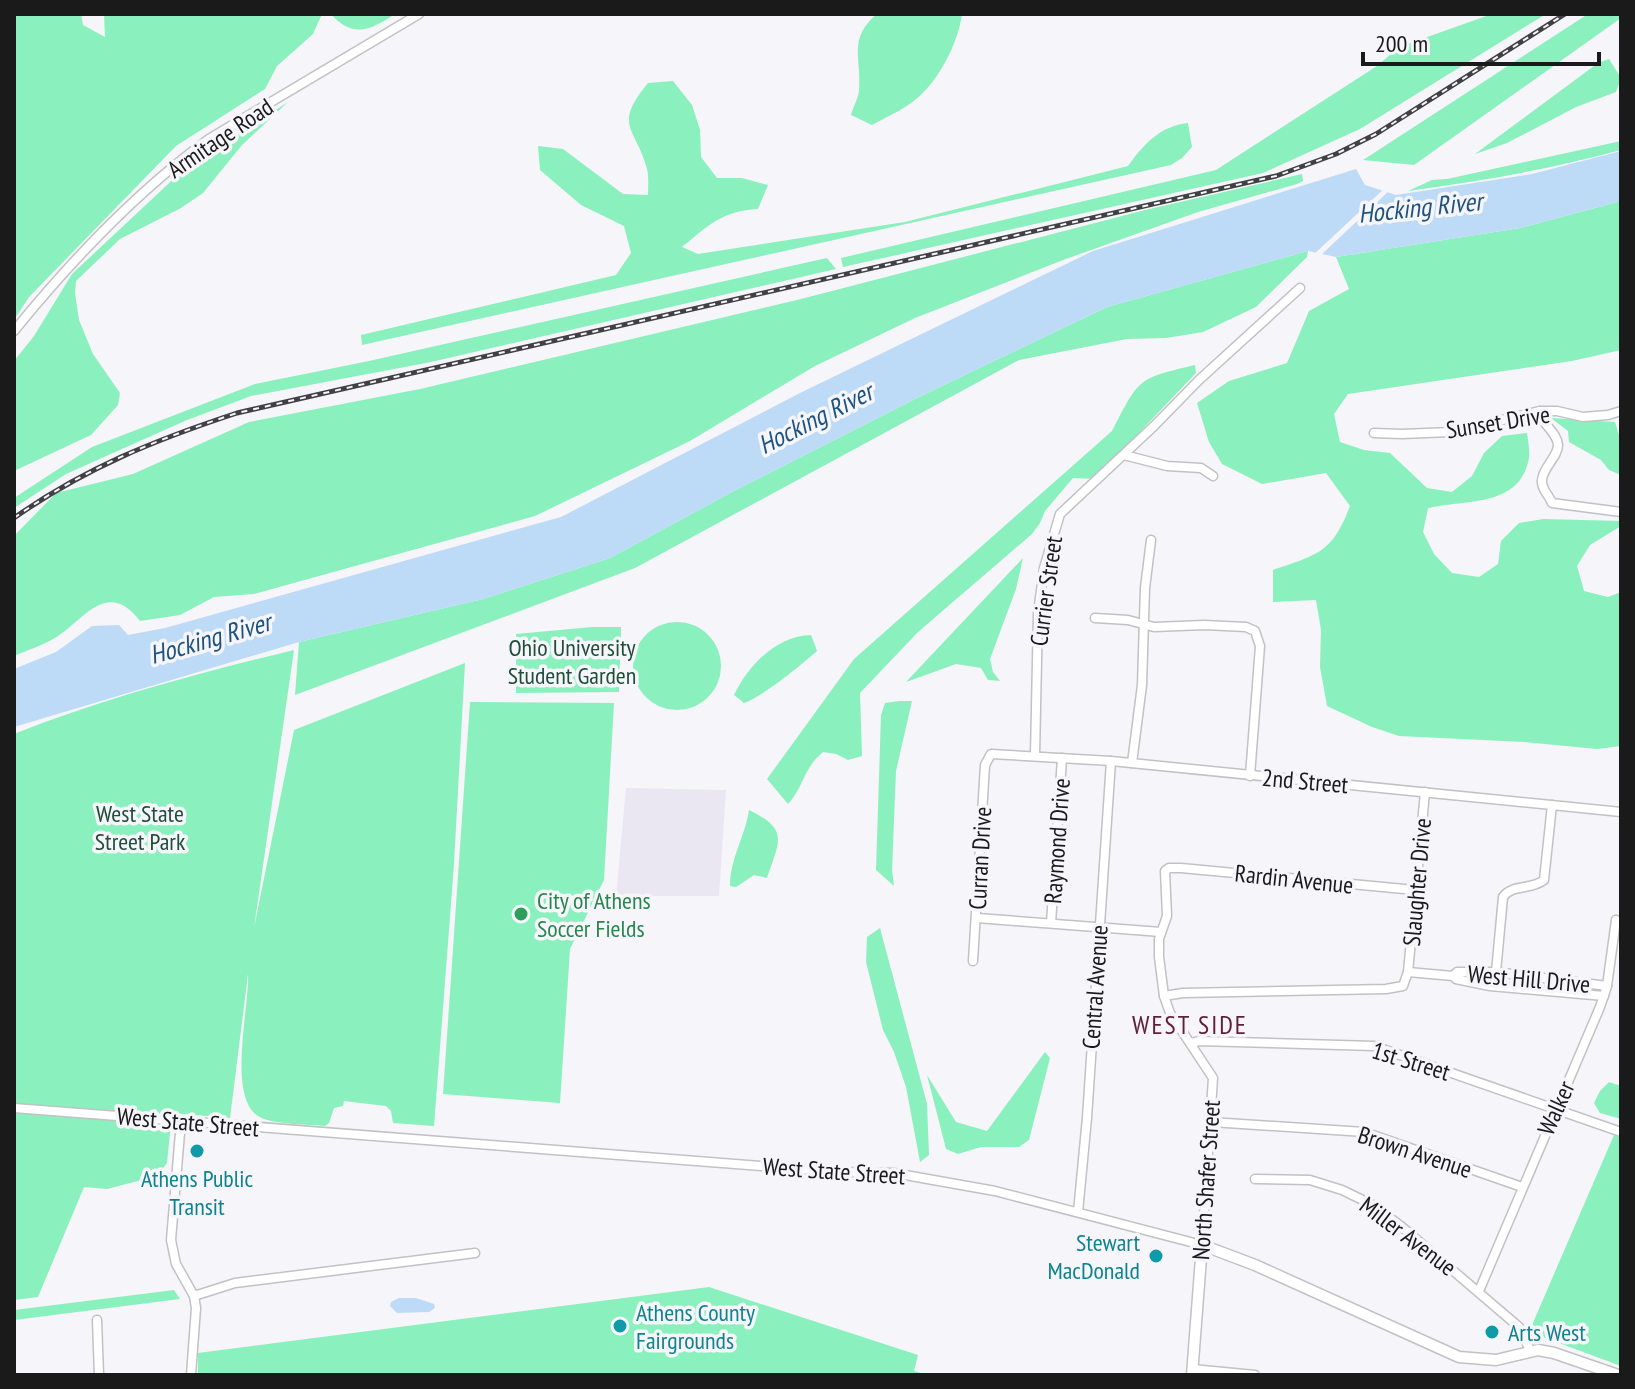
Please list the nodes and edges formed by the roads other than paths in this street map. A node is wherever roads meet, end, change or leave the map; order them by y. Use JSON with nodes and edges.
{"nodes":[{"id":1,"x":419,"y":14,"type":"edge"},
{"id":2,"x":1300,"y":288,"type":"dead end"},
{"id":3,"x":14,"y":331,"type":"edge"},
{"id":4,"x":1540,"y":411,"type":"junction"},
{"id":5,"x":1621,"y":411,"type":"edge"},
{"id":6,"x":1374,"y":433,"type":"dead end"},
{"id":7,"x":1124,"y":455,"type":"junction"},
{"id":8,"x":1213,"y":476,"type":"dead end"},
{"id":9,"x":1621,"y":512,"type":"edge"},
{"id":10,"x":1151,"y":540,"type":"dead end"},
{"id":11,"x":1095,"y":618,"type":"dead end"},
{"id":12,"x":1144,"y":625,"type":"junction"},
{"id":13,"x":1035,"y":755,"type":"junction"},
{"id":14,"x":988,"y":756,"type":"joint"},
{"id":15,"x":1062,"y":758,"type":"junction"},
{"id":16,"x":1111,"y":761,"type":"junction"},
{"id":17,"x":1132,"y":763,"type":"junction"},
{"id":18,"x":1250,"y":776,"type":"junction"},
{"id":19,"x":1425,"y":792,"type":"junction"},
{"id":20,"x":1552,"y":805,"type":"junction"},
{"id":21,"x":1621,"y":812,"type":"edge"},
{"id":22,"x":1172,"y":868,"type":"joint"},
{"id":23,"x":1415,"y":890,"type":"junction"},
{"id":24,"x":977,"y":918,"type":"junction"},
{"id":25,"x":1616,"y":920,"type":"dead end"},
{"id":26,"x":1051,"y":923,"type":"junction"},
{"id":27,"x":1099,"y":928,"type":"junction"},
{"id":28,"x":1161,"y":932,"type":"junction"},
{"id":29,"x":973,"y":961,"type":"dead end"},
{"id":30,"x":1408,"y":972,"type":"junction"},
{"id":31,"x":1496,"y":972,"type":"junction"},
{"id":32,"x":1453,"y":976,"type":"junction"},
{"id":33,"x":1605,"y":991,"type":"junction"},
{"id":34,"x":1164,"y":996,"type":"junction"},
{"id":35,"x":1191,"y":1043,"type":"junction"},
{"id":36,"x":14,"y":1108,"type":"edge"},
{"id":37,"x":1556,"y":1109,"type":"junction"},
{"id":38,"x":181,"y":1121,"type":"junction"},
{"id":39,"x":1211,"y":1122,"type":"junction"},
{"id":40,"x":1621,"y":1132,"type":"edge"},
{"id":41,"x":1255,"y":1179,"type":"dead end"},
{"id":42,"x":1522,"y":1187,"type":"junction"},
{"id":43,"x":1078,"y":1212,"type":"junction"},
{"id":44,"x":1202,"y":1245,"type":"junction"},
{"id":45,"x":475,"y":1253,"type":"dead end"},
{"id":46,"x":1479,"y":1291,"type":"junction"},
{"id":47,"x":194,"y":1296,"type":"junction"},
{"id":48,"x":97,"y":1320,"type":"dead end"},
{"id":49,"x":1530,"y":1350,"type":"junction"},
{"id":50,"x":1192,"y":1372,"type":"edge"},
{"id":51,"x":99,"y":1375,"type":"edge"},
{"id":52,"x":191,"y":1375,"type":"edge"},
{"id":53,"x":1255,"y":1375,"type":"edge"},
{"id":54,"x":1618,"y":1375,"type":"edge"}],
"edges":[{"from":1,"to":3,"type":"street","name":"Armitage Road"},
{"from":2,"to":7,"type":"street","name":"Currier Street"},
{"from":4,"to":5,"type":"street","name":"Sunset Drive"},
{"from":4,"to":6,"type":"street","name":"Sunset Drive"},
{"from":4,"to":9,"type":"street"},
{"from":7,"to":8,"type":"street"},
{"from":7,"to":13,"type":"street","name":"Currier Street"},
{"from":10,"to":12,"type":"street"},
{"from":11,"to":12,"type":"street"},
{"from":12,"to":17,"type":"street"},
{"from":12,"to":18,"type":"street"},
{"from":13,"to":14,"type":"street","name":"2nd Street"},
{"from":13,"to":15,"type":"street","name":"2nd Street"},
{"from":14,"to":24,"type":"street","name":"Curran Drive"},
{"from":15,"to":16,"type":"street","name":"2nd Street"},
{"from":15,"to":26,"type":"street","name":"Raymond Drive"},
{"from":16,"to":17,"type":"street","name":"2nd Street"},
{"from":16,"to":27,"type":"street","name":"Central Avenue"},
{"from":17,"to":18,"type":"street","name":"2nd Street"},
{"from":18,"to":19,"type":"street","name":"2nd Street"},
{"from":19,"to":20,"type":"street","name":"2nd Street"},
{"from":19,"to":23,"type":"street","name":"Slaughter Drive"},
{"from":20,"to":21,"type":"street","name":"2nd Street"},
{"from":20,"to":31,"type":"street"},
{"from":22,"to":23,"type":"street","name":"Rardin Avenue"},
{"from":22,"to":28,"type":"street","name":"North Shafer Street"},
{"from":23,"to":30,"type":"street","name":"Slaughter Drive"},
{"from":24,"to":26,"type":"street"},
{"from":24,"to":29,"type":"street","name":"Curran Drive"},
{"from":25,"to":33,"type":"street","name":"Walker"},
{"from":26,"to":27,"type":"street"},
{"from":27,"to":28,"type":"street"},
{"from":27,"to":43,"type":"street","name":"Central Avenue"},
{"from":28,"to":34,"type":"street","name":"North Shafer Street"},
{"from":30,"to":32,"type":"street","name":"West Hill Drive"},
{"from":30,"to":34,"type":"street"},
{"from":31,"to":32,"type":"street","name":"West Hill Drive"},
{"from":31,"to":33,"type":"street","name":"West Hill Drive"},
{"from":32,"to":33,"type":"street","name":"West Hill Drive"},
{"from":33,"to":37,"type":"street","name":"Walker"},
{"from":34,"to":35,"type":"street","name":"North Shafer Street"},
{"from":35,"to":37,"type":"street","name":"1st Street"},
{"from":35,"to":39,"type":"street","name":"North Shafer Street"},
{"from":36,"to":38,"type":"street","name":"West State Street"},
{"from":37,"to":40,"type":"street","name":"1st Street"},
{"from":37,"to":42,"type":"street","name":"Walker"},
{"from":38,"to":43,"type":"street","name":"West State Street"},
{"from":38,"to":47,"type":"street"},
{"from":39,"to":42,"type":"street","name":"Brown Avenue"},
{"from":39,"to":44,"type":"street","name":"North Shafer Street"},
{"from":41,"to":46,"type":"street","name":"Miller Avenue"},
{"from":42,"to":46,"type":"street","name":"Walker"},
{"from":43,"to":44,"type":"street","name":"West State Street"},
{"from":44,"to":49,"type":"street","name":"West State Street"},
{"from":44,"to":50,"type":"street","name":"North Shafer Street"},
{"from":45,"to":47,"type":"street"},
{"from":46,"to":49,"type":"street","name":"Miller Avenue"},
{"from":47,"to":52,"type":"street"},
{"from":48,"to":51,"type":"street"},
{"from":49,"to":54,"type":"street","name":"West State Street"},
{"from":50,"to":53,"type":"street"}]}
